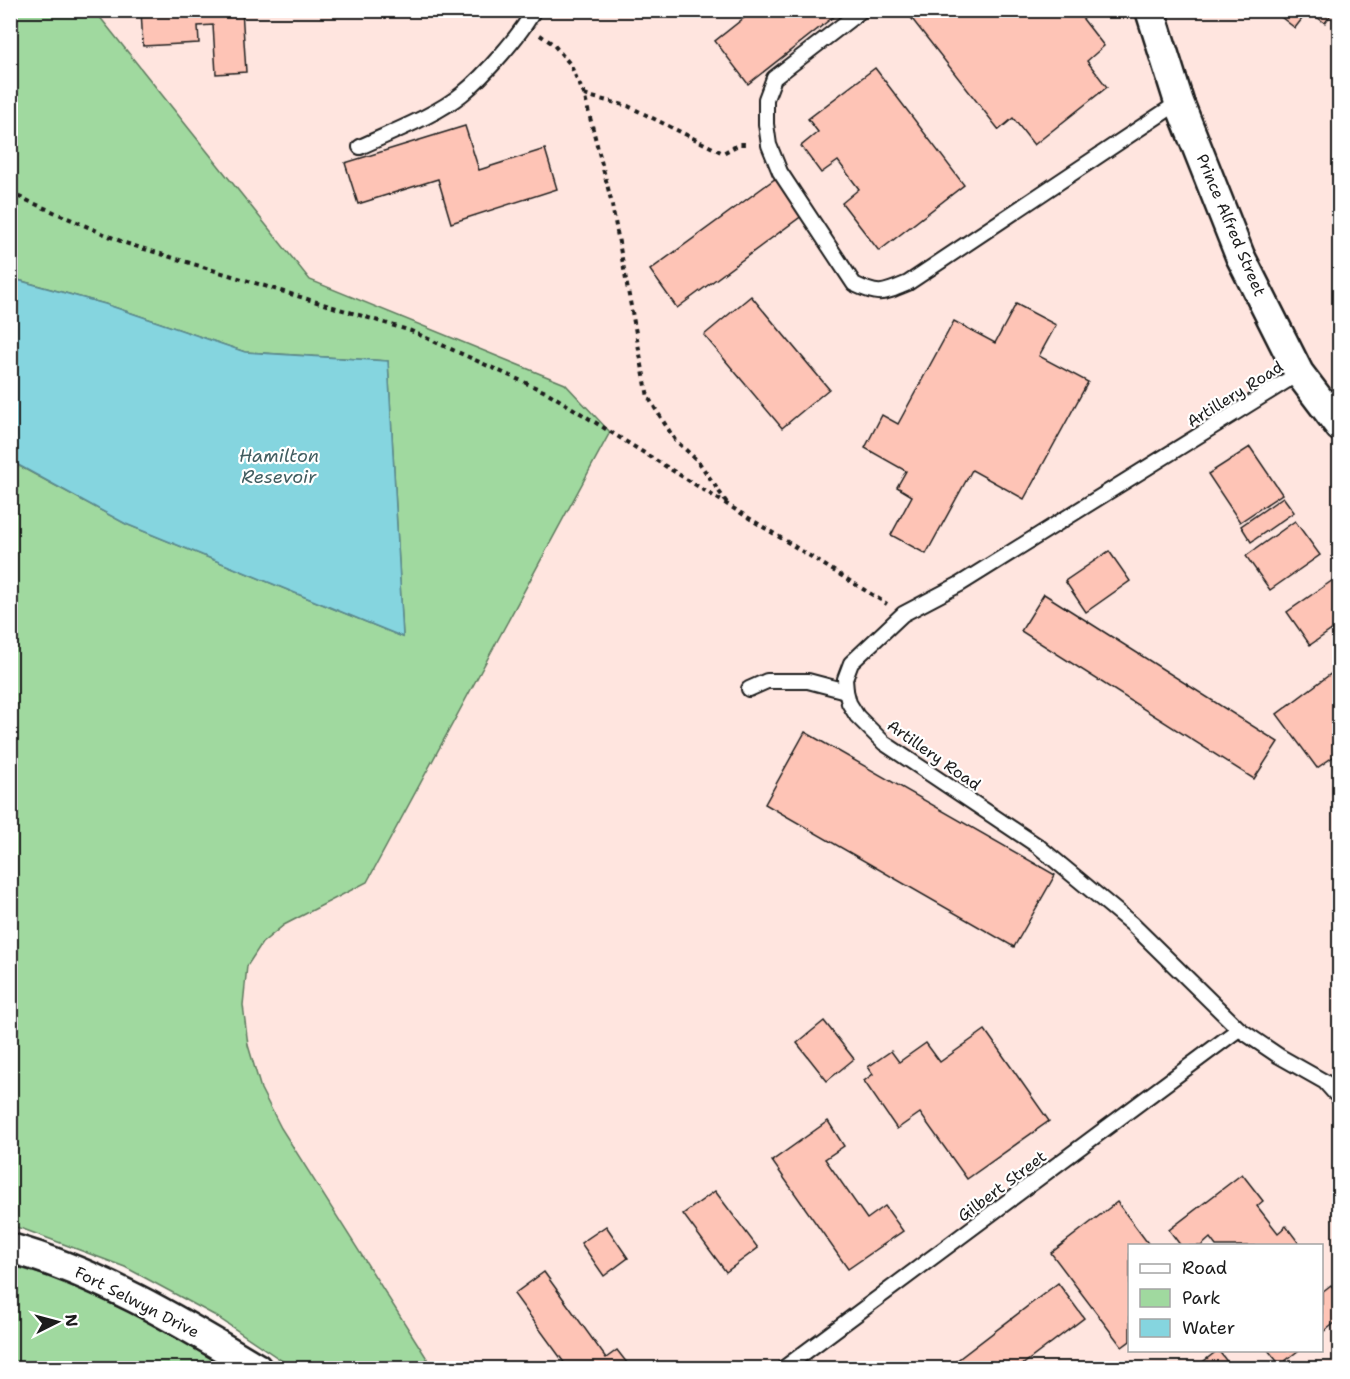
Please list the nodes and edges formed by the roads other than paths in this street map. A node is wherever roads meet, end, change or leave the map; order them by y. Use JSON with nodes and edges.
{"nodes":[{"id":1,"x":534,"y":10,"type":"edge"},
{"id":2,"x":862,"y":10,"type":"edge"},
{"id":3,"x":1150,"y":10,"type":"edge"},
{"id":4,"x":1179,"y":102,"type":"junction"},
{"id":5,"x":360,"y":147,"type":"dead end"},
{"id":6,"x":1299,"y":373,"type":"junction"},
{"id":7,"x":1340,"y":427,"type":"edge"},
{"id":8,"x":750,"y":689,"type":"dead end"},
{"id":9,"x":846,"y":691,"type":"junction"},
{"id":10,"x":1239,"y":1029,"type":"junction"},
{"id":11,"x":1340,"y":1099,"type":"edge"},
{"id":12,"x":10,"y":1248,"type":"edge"},
{"id":13,"x":258,"y":1368,"type":"edge"},
{"id":14,"x":784,"y":1368,"type":"edge"}],
"edges":[{"from":1,"to":5,"type":"lane"},
{"from":2,"to":4,"type":"lane"},
{"from":3,"to":4,"type":"street","name":"Prince Alfred Street"},
{"from":4,"to":6,"type":"street","name":"Prince Alfred Street"},
{"from":6,"to":7,"type":"street","name":"Prince Alfred Street"},
{"from":6,"to":9,"type":"lane","name":"Artillery Road"},
{"from":8,"to":9,"type":"lane"},
{"from":9,"to":10,"type":"lane","name":"Artillery Road"},
{"from":10,"to":11,"type":"lane","name":"Artillery Road"},
{"from":10,"to":14,"type":"lane","name":"Gilbert Street"},
{"from":12,"to":13,"type":"street","name":"Fort Selwyn Drive"}]}
